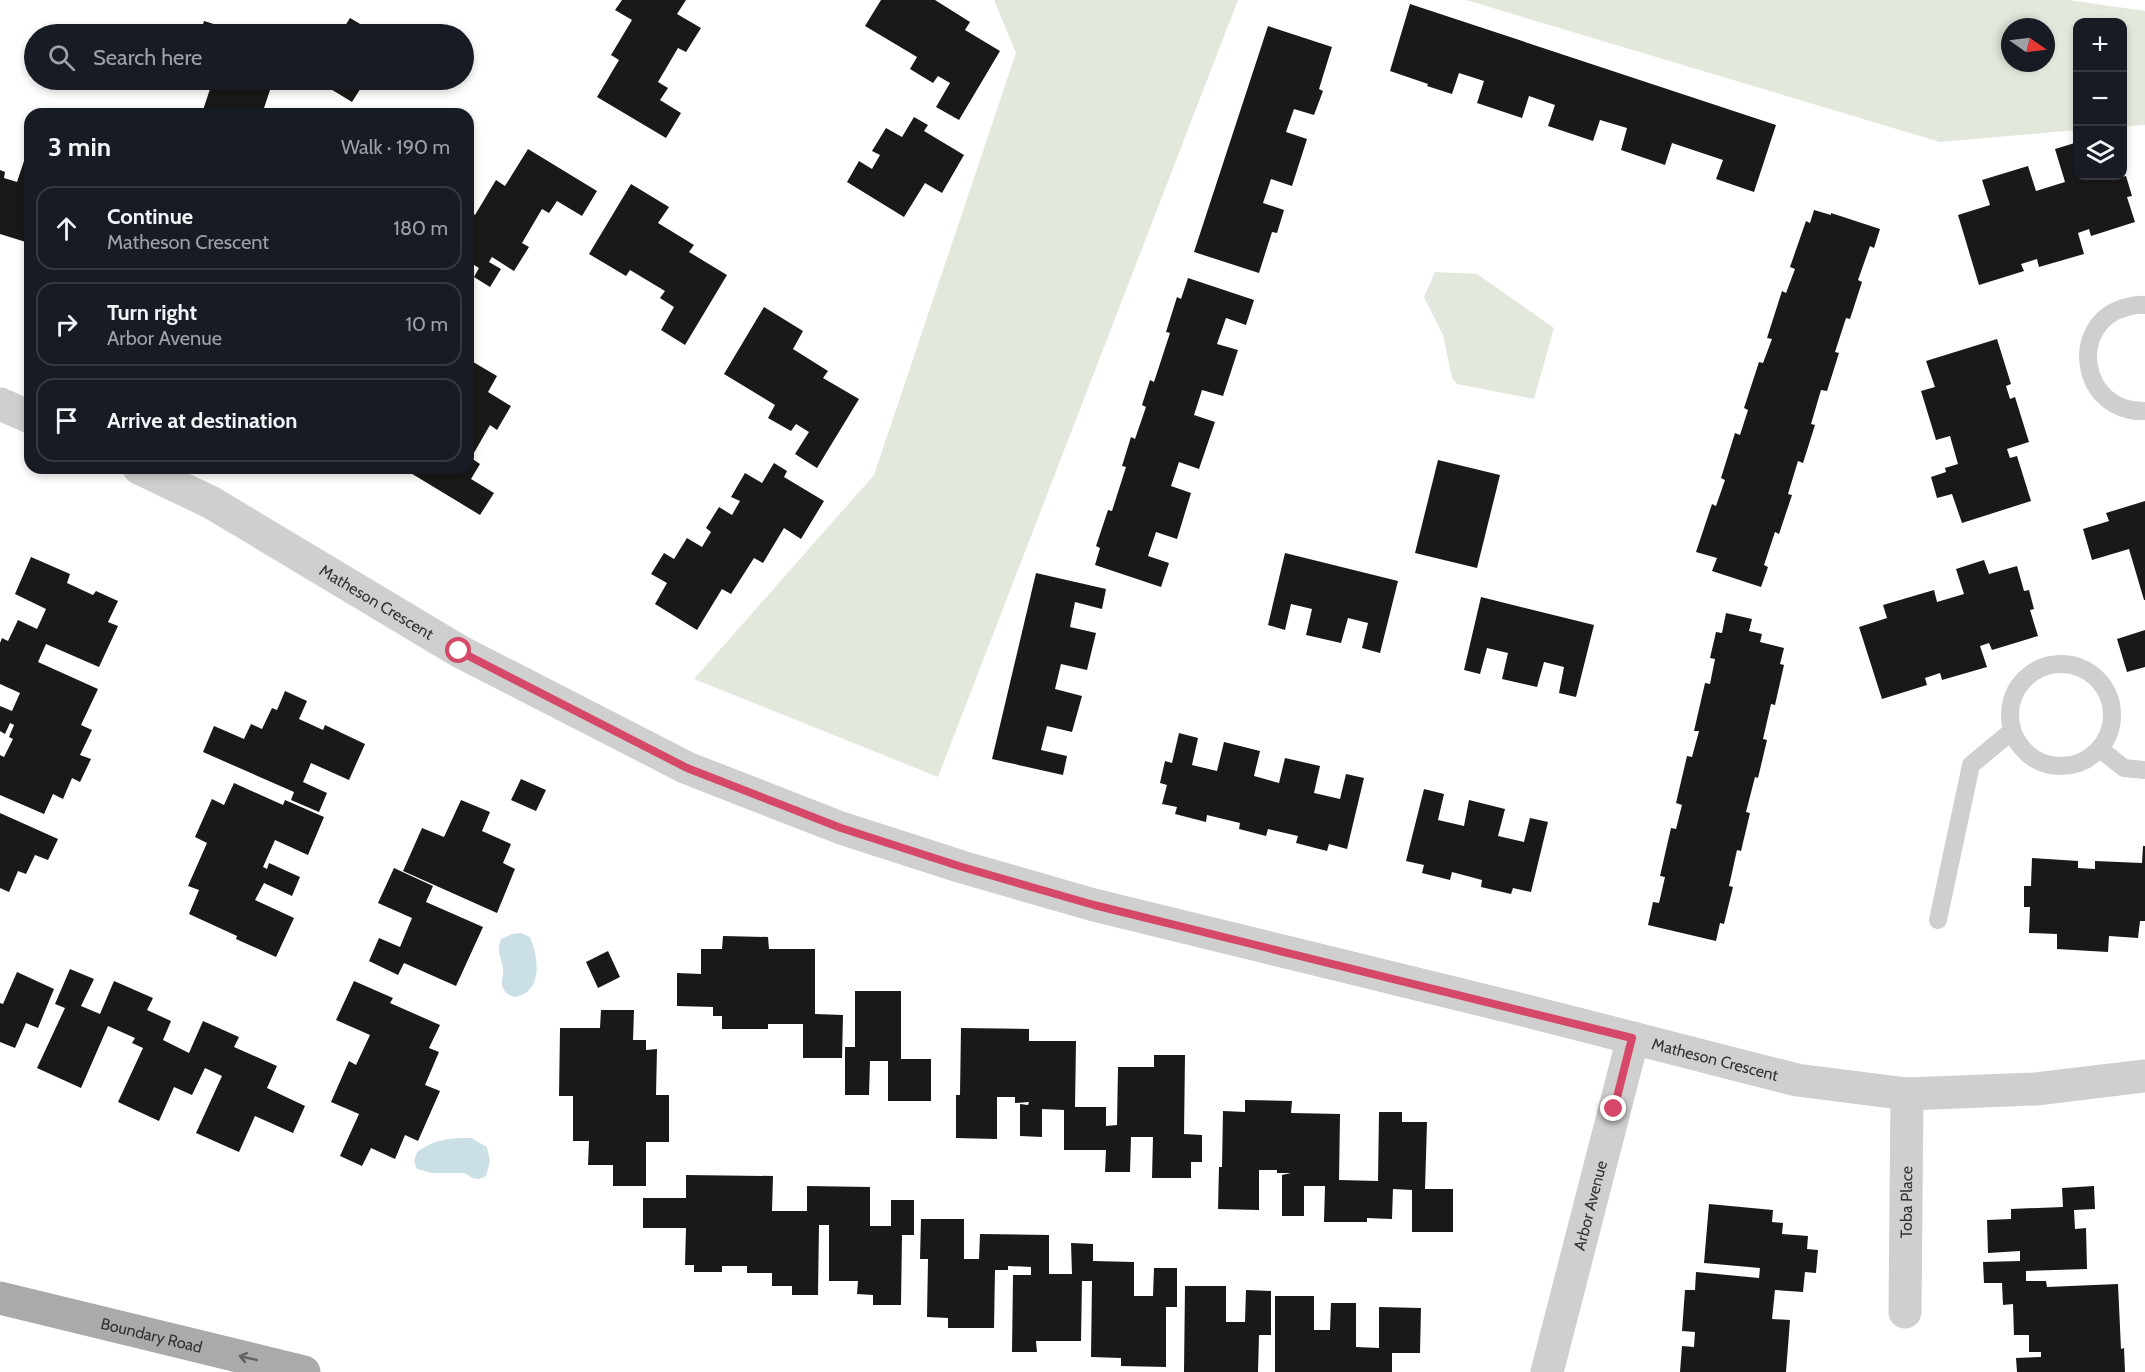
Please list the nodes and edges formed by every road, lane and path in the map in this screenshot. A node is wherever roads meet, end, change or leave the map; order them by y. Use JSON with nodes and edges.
{"nodes":[{"id":1,"x":2145,"y":305,"type":"edge"},
{"id":2,"x":0,"y":404,"type":"edge"},
{"id":3,"x":2145,"y":411,"type":"edge"},
{"id":4,"x":24,"y":414,"type":"edge"},
{"id":5,"x":152,"y":474,"type":"edge"},
{"id":6,"x":2012,"y":731,"type":"junction"},
{"id":7,"x":2100,"y":749,"type":"junction"},
{"id":8,"x":2145,"y":770,"type":"edge"},
{"id":9,"x":1938,"y":920,"type":"dead end"},
{"id":10,"x":1632,"y":1038,"type":"junction"},
{"id":11,"x":2145,"y":1076,"type":"edge"},
{"id":12,"x":1907,"y":1094,"type":"junction"},
{"id":13,"x":0,"y":1298,"type":"edge"},
{"id":14,"x":1905,"y":1311,"type":"dead end"},
{"id":15,"x":304,"y":1372,"type":"edge"},
{"id":16,"x":1547,"y":1372,"type":"edge"}],
"edges":[{"from":1,"to":3,"type":"lane"},
{"from":2,"to":4,"type":"street"},
{"from":5,"to":10,"type":"street","name":"Matheson Crescent"},
{"from":6,"to":7,"type":"lane"},
{"from":6,"to":7,"type":"lane"},
{"from":6,"to":9,"type":"lane"},
{"from":7,"to":8,"type":"lane"},
{"from":10,"to":12,"type":"street","name":"Matheson Crescent"},
{"from":10,"to":16,"type":"street","name":"Arbor Avenue"},
{"from":11,"to":12,"type":"street","name":"Matheson Crescent"},
{"from":12,"to":14,"type":"street","name":"Toba Place"},
{"from":15,"to":13,"type":"main road","name":"Boundary Road","one_way":true}]}
